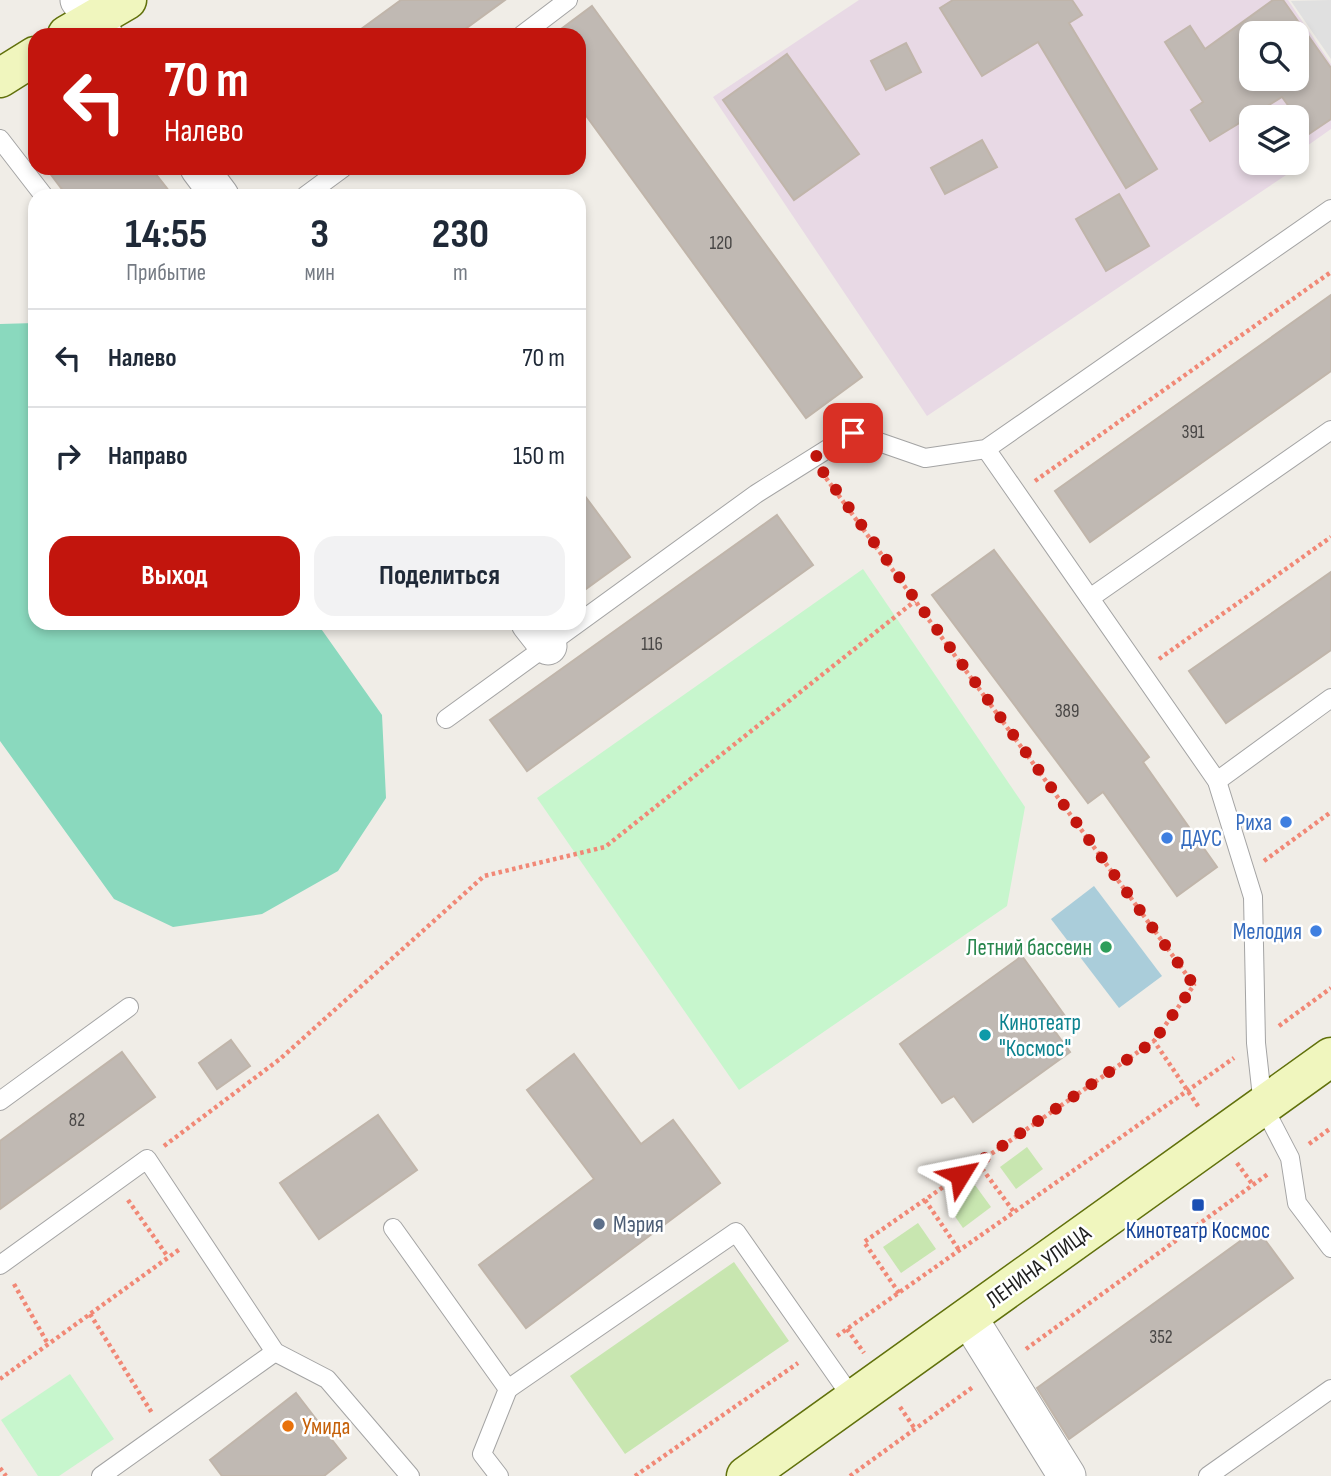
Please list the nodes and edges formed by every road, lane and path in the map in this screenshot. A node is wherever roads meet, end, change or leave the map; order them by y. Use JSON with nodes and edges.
{"nodes":[{"id":1,"x":127,"y":0,"type":"edge"},
{"id":2,"x":568,"y":0,"type":"edge"},
{"id":3,"x":85,"y":22,"type":"edge"},
{"id":4,"x":531,"y":28,"type":"edge"},
{"id":5,"x":28,"y":60,"type":"edge"},
{"id":6,"x":0,"y":78,"type":"edge"},
{"id":7,"x":0,"y":139,"type":"edge"},
{"id":8,"x":334,"y":175,"type":"edge"},
{"id":9,"x":39,"y":189,"type":"edge"},
{"id":10,"x":314,"y":189,"type":"edge"},
{"id":11,"x":1331,"y":209,"type":"edge"},
{"id":12,"x":1331,"y":272,"type":"edge"},
{"id":13,"x":1331,"y":430,"type":"edge"},
{"id":14,"x":986,"y":449,"type":"junction"},
{"id":15,"x":813,"y":458,"type":"junction"},
{"id":16,"x":1017,"y":494,"type":"junction"},
{"id":17,"x":1331,"y":537,"type":"edge"},
{"id":18,"x":1090,"y":598,"type":"junction"},
{"id":19,"x":915,"y":601,"type":"junction"},
{"id":20,"x":586,"y":604,"type":"edge"},
{"id":21,"x":539,"y":635,"type":"edge"},
{"id":22,"x":1141,"y":672,"type":"junction"},
{"id":23,"x":1331,"y":698,"type":"edge"},
{"id":24,"x":446,"y":719,"type":"dead end"},
{"id":25,"x":1217,"y":781,"type":"junction"},
{"id":26,"x":1331,"y":813,"type":"edge"},
{"id":27,"x":1246,"y":874,"type":"junction"},
{"id":28,"x":1331,"y":988,"type":"edge"},
{"id":29,"x":129,"y":1007,"type":"dead end"},
{"id":30,"x":1154,"y":1041,"type":"junction"},
{"id":31,"x":1256,"y":1043,"type":"junction"},
{"id":32,"x":1331,"y":1057,"type":"edge"},
{"id":33,"x":1187,"y":1090,"type":"junction"},
{"id":34,"x":0,"y":1101,"type":"edge"},
{"id":35,"x":1263,"y":1105,"type":"junction"},
{"id":36,"x":1331,"y":1128,"type":"edge"},
{"id":37,"x":1290,"y":1158,"type":"junction"},
{"id":38,"x":146,"y":1159,"type":"junction"},
{"id":39,"x":978,"y":1163,"type":"junction"},
{"id":40,"x":116,"y":1182,"type":"junction"},
{"id":41,"x":925,"y":1200,"type":"junction"},
{"id":42,"x":1014,"y":1212,"type":"junction"},
{"id":43,"x":393,"y":1228,"type":"dead end"},
{"id":44,"x":197,"y":1236,"type":"junction"},
{"id":45,"x":1331,"y":1248,"type":"edge"},
{"id":46,"x":959,"y":1250,"type":"junction"},
{"id":47,"x":168,"y":1257,"type":"junction"},
{"id":48,"x":1,"y":1264,"type":"edge"},
{"id":49,"x":899,"y":1293,"type":"junction"},
{"id":50,"x":90,"y":1314,"type":"junction"},
{"id":51,"x":968,"y":1317,"type":"junction"},
{"id":52,"x":48,"y":1344,"type":"junction"},
{"id":53,"x":817,"y":1349,"type":"junction"},
{"id":54,"x":275,"y":1352,"type":"junction"},
{"id":55,"x":1001,"y":1368,"type":"junction"},
{"id":56,"x":0,"y":1379,"type":"edge"},
{"id":57,"x":508,"y":1389,"type":"junction"},
{"id":58,"x":1331,"y":1389,"type":"edge"},
{"id":59,"x":853,"y":1399,"type":"junction"},
{"id":60,"x":163,"y":1432,"type":"junction"},
{"id":61,"x":0,"y":1468,"type":"edge"},
{"id":62,"x":6,"y":1476,"type":"edge"},
{"id":63,"x":102,"y":1476,"type":"edge"},
{"id":64,"x":410,"y":1476,"type":"edge"},
{"id":65,"x":499,"y":1476,"type":"edge"},
{"id":66,"x":635,"y":1476,"type":"edge"},
{"id":67,"x":746,"y":1476,"type":"edge"},
{"id":68,"x":850,"y":1476,"type":"edge"},
{"id":69,"x":1067,"y":1476,"type":"edge"},
{"id":70,"x":1208,"y":1476,"type":"edge"}],
"edges":[{"from":1,"to":3,"type":"main road"},
{"from":2,"to":4,"type":"lane"},
{"from":5,"to":6,"type":"main road"},
{"from":7,"to":9,"type":"lane"},
{"from":8,"to":10,"type":"lane"},
{"from":11,"to":14,"type":"lane"},
{"from":12,"to":16,"type":"path"},
{"from":13,"to":18,"type":"lane"},
{"from":14,"to":15,"type":"lane"},
{"from":14,"to":16,"type":"lane"},
{"from":15,"to":19,"type":"path"},
{"from":15,"to":20,"type":"lane"},
{"from":16,"to":18,"type":"lane"},
{"from":17,"to":22,"type":"path"},
{"from":18,"to":22,"type":"lane"},
{"from":19,"to":30,"type":"path"},
{"from":19,"to":38,"type":"path"},
{"from":21,"to":24,"type":"lane"},
{"from":22,"to":25,"type":"lane"},
{"from":23,"to":25,"type":"lane"},
{"from":25,"to":27,"type":"lane"},
{"from":26,"to":27,"type":"path"},
{"from":27,"to":31,"type":"lane"},
{"from":28,"to":31,"type":"path"},
{"from":29,"to":34,"type":"lane"},
{"from":30,"to":33,"type":"path"},
{"from":30,"to":39,"type":"path"},
{"from":31,"to":33,"type":"path"},
{"from":31,"to":35,"type":"lane"},
{"from":32,"to":35,"type":"main road","name":"ЛЕНИНА УЛИЦА"},
{"from":33,"to":42,"type":"path"},
{"from":35,"to":37,"type":"lane"},
{"from":35,"to":51,"type":"main road","name":"ЛЕНИНА УЛИЦА"},
{"from":36,"to":37,"type":"path"},
{"from":37,"to":45,"type":"lane"},
{"from":37,"to":55,"type":"path"},
{"from":38,"to":40,"type":"lane"},
{"from":38,"to":44,"type":"lane"},
{"from":39,"to":41,"type":"path"},
{"from":39,"to":42,"type":"path"},
{"from":40,"to":47,"type":"path"},
{"from":40,"to":48,"type":"lane"},
{"from":41,"to":46,"type":"path"},
{"from":41,"to":49,"type":"path"},
{"from":42,"to":46,"type":"path"},
{"from":43,"to":57,"type":"lane"},
{"from":44,"to":47,"type":"path"},
{"from":44,"to":54,"type":"lane"},
{"from":46,"to":49,"type":"path"},
{"from":47,"to":50,"type":"path"},
{"from":48,"to":52,"type":"path"},
{"from":49,"to":53,"type":"path"},
{"from":50,"to":52,"type":"path"},
{"from":50,"to":60,"type":"path"},
{"from":51,"to":55,"type":"street"},
{"from":51,"to":59,"type":"main road","name":"ЛЕНИНА УЛИЦА"},
{"from":52,"to":56,"type":"path"},
{"from":53,"to":57,"type":"lane"},
{"from":53,"to":59,"type":"lane"},
{"from":53,"to":66,"type":"path"},
{"from":54,"to":60,"type":"lane"},
{"from":54,"to":64,"type":"lane"},
{"from":55,"to":68,"type":"path"},
{"from":55,"to":69,"type":"street"},
{"from":57,"to":65,"type":"lane"},
{"from":58,"to":70,"type":"lane"},
{"from":59,"to":67,"type":"main road","name":"ЛЕНИНА УЛИЦА"},
{"from":60,"to":63,"type":"lane"},
{"from":61,"to":62,"type":"path"}]}
